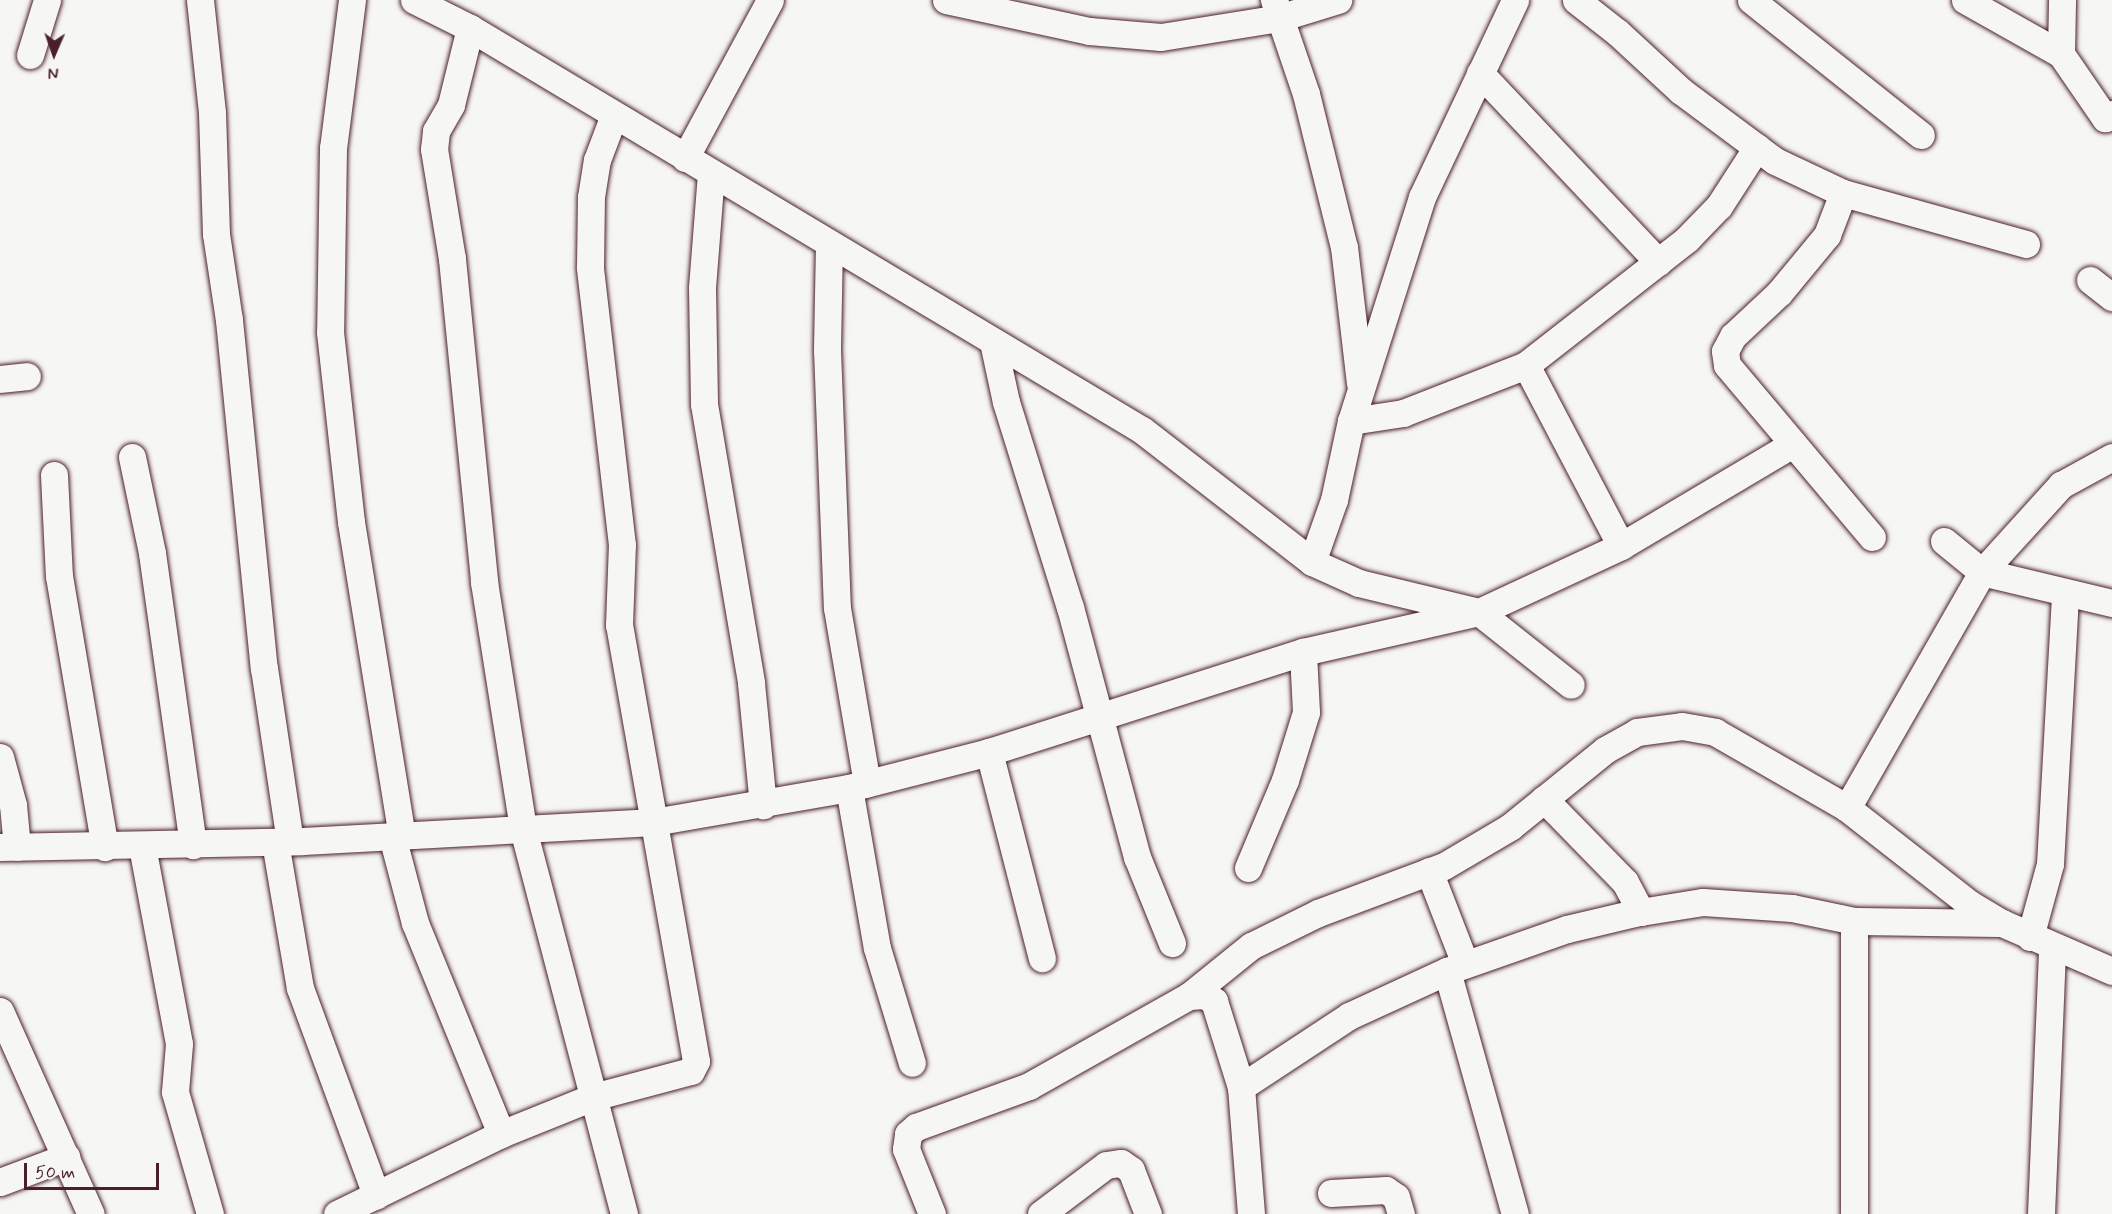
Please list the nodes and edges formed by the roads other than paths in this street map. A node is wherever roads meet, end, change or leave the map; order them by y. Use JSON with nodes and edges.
{"nodes":[{"id":1,"x":47,"y":0,"type":"edge"},
{"id":2,"x":200,"y":0,"type":"edge"},
{"id":3,"x":352,"y":0,"type":"edge"},
{"id":4,"x":414,"y":0,"type":"edge"},
{"id":5,"x":770,"y":0,"type":"edge"},
{"id":6,"x":946,"y":0,"type":"edge"},
{"id":7,"x":1338,"y":0,"type":"edge"},
{"id":8,"x":1515,"y":0,"type":"edge"},
{"id":9,"x":1576,"y":0,"type":"edge"},
{"id":10,"x":1751,"y":0,"type":"edge"},
{"id":11,"x":1965,"y":0,"type":"edge"},
{"id":12,"x":2062,"y":0,"type":"edge"},
{"id":13,"x":1276,"y":9,"type":"edge"},
{"id":14,"x":470,"y":28,"type":"junction"},
{"id":15,"x":2061,"y":54,"type":"junction"},
{"id":16,"x":30,"y":55,"type":"dead end"},
{"id":17,"x":1480,"y":73,"type":"junction"},
{"id":18,"x":2112,"y":114,"type":"edge"},
{"id":19,"x":614,"y":115,"type":"junction"},
{"id":20,"x":1921,"y":135,"type":"dead end"},
{"id":21,"x":1757,"y":147,"type":"junction"},
{"id":22,"x":685,"y":159,"type":"junction"},
{"id":23,"x":711,"y":173,"type":"junction"},
{"id":24,"x":1843,"y":193,"type":"junction"},
{"id":25,"x":829,"y":244,"type":"junction"},
{"id":26,"x":2026,"y":244,"type":"dead end"},
{"id":27,"x":1658,"y":262,"type":"junction"},
{"id":28,"x":2090,"y":280,"type":"dead end"},
{"id":29,"x":2112,"y":297,"type":"edge"},
{"id":30,"x":993,"y":342,"type":"junction"},
{"id":31,"x":1526,"y":365,"type":"junction"},
{"id":32,"x":27,"y":376,"type":"dead end"},
{"id":33,"x":0,"y":379,"type":"edge"},
{"id":34,"x":1361,"y":394,"type":"junction"},
{"id":35,"x":1351,"y":421,"type":"junction"},
{"id":36,"x":1793,"y":444,"type":"junction"},
{"id":37,"x":132,"y":457,"type":"dead end"},
{"id":38,"x":2112,"y":458,"type":"edge"},
{"id":39,"x":54,"y":475,"type":"dead end"},
{"id":40,"x":1872,"y":537,"type":"dead end"},
{"id":41,"x":1944,"y":542,"type":"dead end"},
{"id":42,"x":1621,"y":546,"type":"junction"},
{"id":43,"x":1312,"y":562,"type":"junction"},
{"id":44,"x":1982,"y":572,"type":"junction"},
{"id":45,"x":2065,"y":592,"type":"junction"},
{"id":46,"x":2112,"y":603,"type":"edge"},
{"id":47,"x":1479,"y":612,"type":"junction"},
{"id":48,"x":1303,"y":652,"type":"junction"},
{"id":49,"x":1571,"y":685,"type":"dead end"},
{"id":50,"x":1099,"y":717,"type":"junction"},
{"id":51,"x":989,"y":752,"type":"junction"},
{"id":52,"x":0,"y":757,"type":"edge"},
{"id":53,"x":858,"y":786,"type":"junction"},
{"id":54,"x":1544,"y":799,"type":"junction"},
{"id":55,"x":763,"y":805,"type":"junction"},
{"id":56,"x":1846,"y":808,"type":"junction"},
{"id":57,"x":654,"y":822,"type":"junction"},
{"id":58,"x":523,"y":829,"type":"junction"},
{"id":59,"x":397,"y":836,"type":"junction"},
{"id":60,"x":283,"y":842,"type":"junction"},
{"id":61,"x":194,"y":845,"type":"junction"},
{"id":62,"x":142,"y":846,"type":"junction"},
{"id":63,"x":9,"y":847,"type":"edge"},
{"id":64,"x":105,"y":847,"type":"junction"},
{"id":65,"x":1248,"y":868,"type":"dead end"},
{"id":66,"x":1429,"y":871,"type":"junction"},
{"id":67,"x":1641,"y":912,"type":"junction"},
{"id":68,"x":1854,"y":921,"type":"junction"},
{"id":69,"x":2002,"y":923,"type":"junction"},
{"id":70,"x":2041,"y":941,"type":"junction"},
{"id":71,"x":1172,"y":943,"type":"dead end"},
{"id":72,"x":1042,"y":958,"type":"dead end"},
{"id":73,"x":1456,"y":967,"type":"junction"},
{"id":74,"x":2112,"y":971,"type":"edge"},
{"id":75,"x":1189,"y":996,"type":"junction"},
{"id":76,"x":0,"y":1011,"type":"edge"},
{"id":77,"x":912,"y":1063,"type":"dead end"},
{"id":78,"x":1241,"y":1087,"type":"junction"},
{"id":79,"x":593,"y":1097,"type":"junction"},
{"id":80,"x":501,"y":1134,"type":"junction"},
{"id":81,"x":66,"y":1157,"type":"junction"},
{"id":82,"x":0,"y":1182,"type":"edge"},
{"id":83,"x":1331,"y":1192,"type":"dead end"},
{"id":84,"x":376,"y":1195,"type":"junction"},
{"id":85,"x":91,"y":1214,"type":"edge"},
{"id":86,"x":210,"y":1214,"type":"edge"},
{"id":87,"x":337,"y":1214,"type":"edge"},
{"id":88,"x":624,"y":1214,"type":"edge"},
{"id":89,"x":932,"y":1214,"type":"edge"},
{"id":90,"x":1041,"y":1214,"type":"edge"},
{"id":91,"x":1148,"y":1214,"type":"edge"},
{"id":92,"x":1251,"y":1214,"type":"edge"},
{"id":93,"x":1401,"y":1214,"type":"edge"},
{"id":94,"x":1515,"y":1214,"type":"edge"},
{"id":95,"x":1854,"y":1214,"type":"edge"},
{"id":96,"x":2041,"y":1214,"type":"edge"}],
"edges":[{"from":1,"to":16,"type":"street"},
{"from":2,"to":60,"type":"street"},
{"from":3,"to":59,"type":"street"},
{"from":4,"to":14,"type":"street"},
{"from":5,"to":22,"type":"street"},
{"from":6,"to":13,"type":"street"},
{"from":7,"to":13,"type":"street"},
{"from":8,"to":17,"type":"street"},
{"from":9,"to":21,"type":"street"},
{"from":10,"to":20,"type":"street"},
{"from":11,"to":15,"type":"street"},
{"from":12,"to":15,"type":"street"},
{"from":13,"to":34,"type":"street"},
{"from":14,"to":19,"type":"street"},
{"from":14,"to":58,"type":"street"},
{"from":15,"to":18,"type":"street"},
{"from":17,"to":27,"type":"street"},
{"from":17,"to":34,"type":"street"},
{"from":19,"to":22,"type":"street"},
{"from":19,"to":57,"type":"street"},
{"from":21,"to":24,"type":"street"},
{"from":21,"to":27,"type":"street"},
{"from":22,"to":23,"type":"street"},
{"from":23,"to":25,"type":"street"},
{"from":23,"to":55,"type":"street"},
{"from":24,"to":26,"type":"street"},
{"from":24,"to":36,"type":"street"},
{"from":25,"to":30,"type":"street"},
{"from":25,"to":53,"type":"street"},
{"from":27,"to":31,"type":"street"},
{"from":28,"to":29,"type":"street"},
{"from":30,"to":43,"type":"street"},
{"from":30,"to":50,"type":"street"},
{"from":31,"to":35,"type":"street"},
{"from":31,"to":42,"type":"street"},
{"from":32,"to":33,"type":"street"},
{"from":34,"to":35,"type":"street"},
{"from":35,"to":43,"type":"street"},
{"from":36,"to":40,"type":"street"},
{"from":36,"to":42,"type":"street"},
{"from":37,"to":61,"type":"street"},
{"from":38,"to":44,"type":"street"},
{"from":39,"to":64,"type":"street"},
{"from":41,"to":44,"type":"street"},
{"from":42,"to":47,"type":"street"},
{"from":43,"to":47,"type":"street"},
{"from":44,"to":45,"type":"street"},
{"from":44,"to":56,"type":"street"},
{"from":45,"to":46,"type":"street"},
{"from":45,"to":70,"type":"street"},
{"from":47,"to":48,"type":"street"},
{"from":47,"to":49,"type":"street"},
{"from":48,"to":50,"type":"street"},
{"from":48,"to":65,"type":"street"},
{"from":50,"to":51,"type":"street"},
{"from":50,"to":71,"type":"street"},
{"from":51,"to":53,"type":"street"},
{"from":51,"to":72,"type":"street"},
{"from":52,"to":63,"type":"street"},
{"from":53,"to":55,"type":"street"},
{"from":53,"to":77,"type":"street"},
{"from":54,"to":56,"type":"street"},
{"from":54,"to":66,"type":"street"},
{"from":54,"to":67,"type":"street"},
{"from":55,"to":57,"type":"street"},
{"from":56,"to":69,"type":"street"},
{"from":57,"to":58,"type":"street"},
{"from":57,"to":79,"type":"street"},
{"from":58,"to":59,"type":"street"},
{"from":58,"to":79,"type":"street"},
{"from":59,"to":60,"type":"street"},
{"from":59,"to":80,"type":"street"},
{"from":60,"to":61,"type":"street"},
{"from":60,"to":84,"type":"street"},
{"from":61,"to":62,"type":"street"},
{"from":62,"to":64,"type":"street"},
{"from":62,"to":86,"type":"street"},
{"from":63,"to":64,"type":"street"},
{"from":66,"to":73,"type":"street"},
{"from":66,"to":75,"type":"street"},
{"from":67,"to":68,"type":"street"},
{"from":67,"to":73,"type":"street"},
{"from":68,"to":69,"type":"street"},
{"from":68,"to":95,"type":"street"},
{"from":69,"to":70,"type":"street"},
{"from":70,"to":74,"type":"street"},
{"from":70,"to":96,"type":"street"},
{"from":73,"to":78,"type":"street"},
{"from":73,"to":94,"type":"street"},
{"from":75,"to":78,"type":"street"},
{"from":75,"to":89,"type":"street"},
{"from":76,"to":81,"type":"street"},
{"from":78,"to":92,"type":"street"},
{"from":79,"to":80,"type":"street"},
{"from":79,"to":88,"type":"street"},
{"from":80,"to":84,"type":"street"},
{"from":81,"to":82,"type":"street"},
{"from":81,"to":85,"type":"street"},
{"from":83,"to":93,"type":"street"},
{"from":84,"to":87,"type":"street"},
{"from":90,"to":91,"type":"street"}]}
